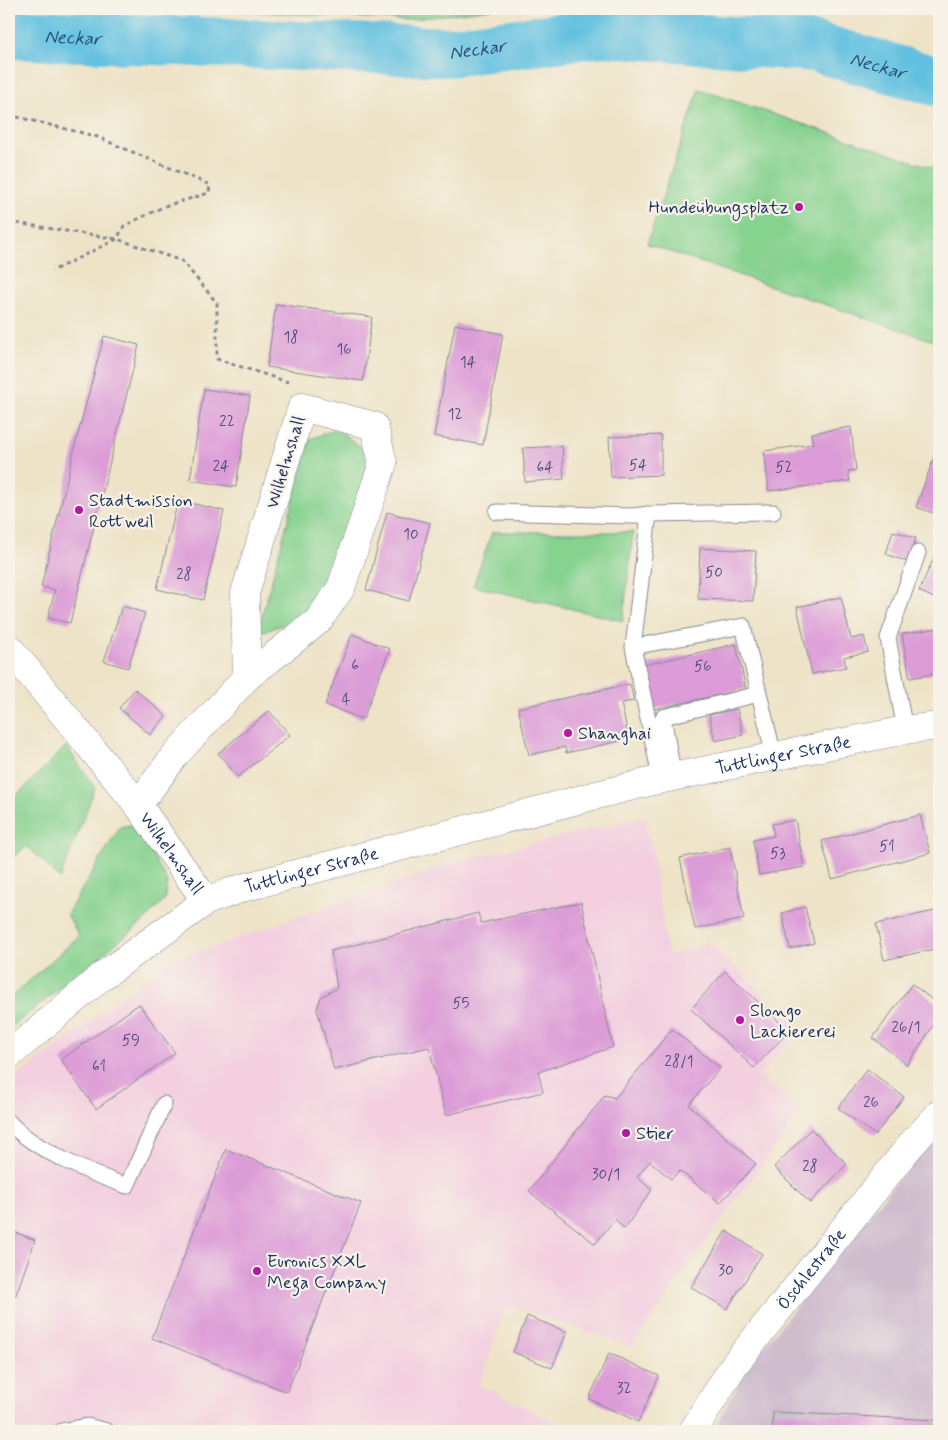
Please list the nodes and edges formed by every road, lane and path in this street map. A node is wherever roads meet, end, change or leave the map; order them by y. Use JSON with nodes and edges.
{"nodes":[{"id":1,"x":9,"y":115,"type":"edge"},
{"id":2,"x":9,"y":222,"type":"edge"},
{"id":3,"x":116,"y":240,"type":"junction"},
{"id":4,"x":52,"y":271,"type":"dead end"},
{"id":5,"x":302,"y":407,"type":"junction"},
{"id":6,"x":497,"y":512,"type":"dead end"},
{"id":7,"x":773,"y":512,"type":"dead end"},
{"id":8,"x":649,"y":514,"type":"junction"},
{"id":9,"x":918,"y":553,"type":"dead end"},
{"id":10,"x":633,"y":647,"type":"junction"},
{"id":11,"x":9,"y":648,"type":"edge"},
{"id":12,"x":246,"y":677,"type":"junction"},
{"id":13,"x":759,"y":694,"type":"junction"},
{"id":14,"x":939,"y":726,"type":"edge"},
{"id":15,"x":905,"y":730,"type":"junction"},
{"id":16,"x":774,"y":756,"type":"junction"},
{"id":17,"x":667,"y":779,"type":"junction"},
{"id":18,"x":138,"y":806,"type":"junction"},
{"id":19,"x":206,"y":902,"type":"junction"},
{"id":20,"x":9,"y":1055,"type":"edge"},
{"id":21,"x":164,"y":1104,"type":"dead end"},
{"id":22,"x":939,"y":1114,"type":"edge"},
{"id":23,"x":9,"y":1122,"type":"edge"},
{"id":24,"x":61,"y":1431,"type":"edge"},
{"id":25,"x":107,"y":1431,"type":"edge"},
{"id":26,"x":693,"y":1431,"type":"edge"}],
"edges":[{"from":1,"to":3,"type":"path"},
{"from":2,"to":3,"type":"path"},
{"from":3,"to":4,"type":"path"},
{"from":3,"to":5,"type":"path"},
{"from":5,"to":12,"type":"street","name":"Wilhelmshall"},
{"from":5,"to":12,"type":"street","name":"Wilhelmshall"},
{"from":6,"to":8,"type":"lane"},
{"from":7,"to":8,"type":"lane"},
{"from":8,"to":10,"type":"lane"},
{"from":9,"to":15,"type":"lane"},
{"from":10,"to":13,"type":"lane"},
{"from":10,"to":17,"type":"lane"},
{"from":11,"to":18,"type":"street","name":"Wilhelmshall"},
{"from":12,"to":18,"type":"street","name":"Wilhelmshall"},
{"from":13,"to":16,"type":"lane"},
{"from":13,"to":17,"type":"lane"},
{"from":14,"to":15,"type":"street","name":"Tuttlinger Straße"},
{"from":15,"to":16,"type":"street","name":"Tuttlinger Straße"},
{"from":16,"to":17,"type":"street","name":"Tuttlinger Straße"},
{"from":17,"to":19,"type":"street","name":"Tuttlinger Straße"},
{"from":18,"to":19,"type":"street","name":"Wilhelmshall"},
{"from":19,"to":20,"type":"street","name":"Tuttlinger Straße"},
{"from":21,"to":23,"type":"lane"},
{"from":22,"to":26,"type":"street","name":"Öschlestraße"},
{"from":24,"to":25,"type":"lane"}]}
